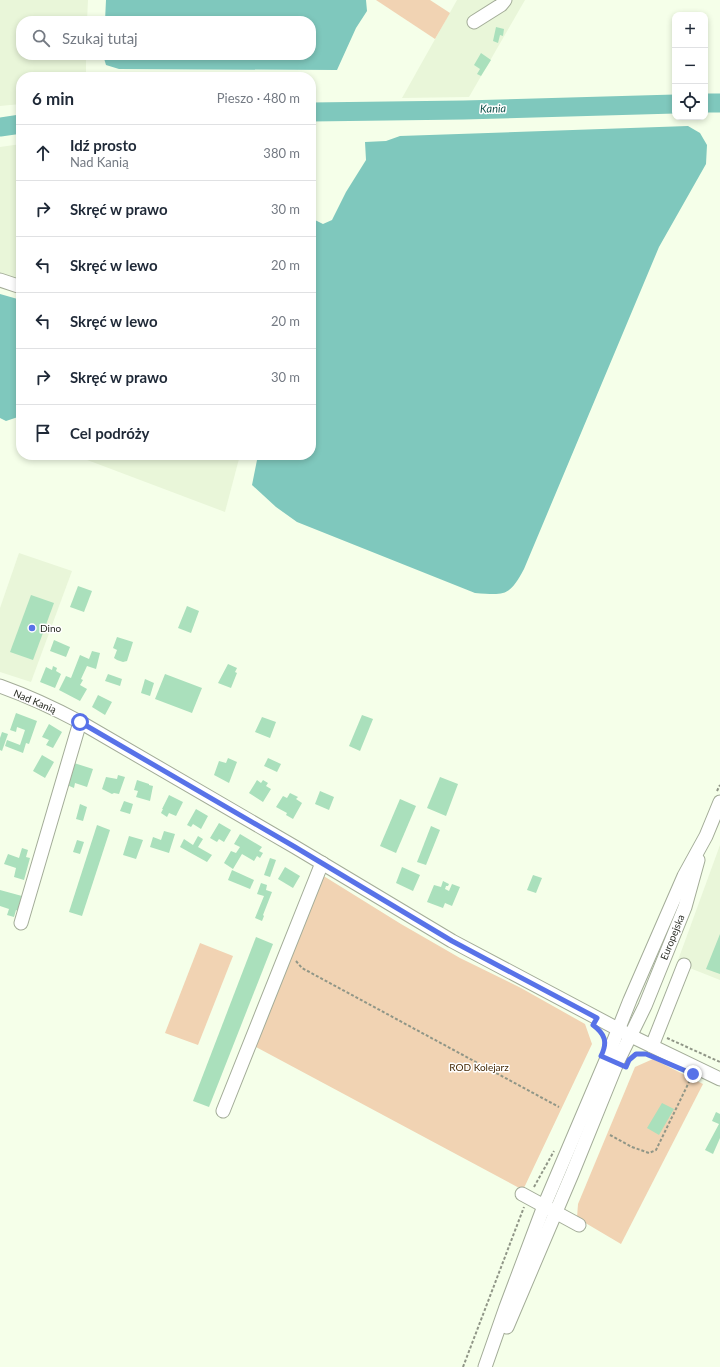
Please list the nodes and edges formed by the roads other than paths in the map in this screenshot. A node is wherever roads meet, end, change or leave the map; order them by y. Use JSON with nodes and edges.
{"nodes":[{"id":1,"x":505,"y":0,"type":"edge"},
{"id":2,"x":474,"y":22,"type":"dead end"},
{"id":3,"x":0,"y":280,"type":"edge"},
{"id":4,"x":16,"y":285,"type":"edge"},
{"id":5,"x":0,"y":686,"type":"edge"},
{"id":6,"x":80,"y":722,"type":"junction"},
{"id":7,"x":720,"y":802,"type":"edge"},
{"id":8,"x":706,"y":836,"type":"junction"},
{"id":9,"x":322,"y":863,"type":"junction"},
{"id":10,"x":21,"y":923,"type":"dead end"},
{"id":11,"x":684,"y":965,"type":"dead end"},
{"id":12,"x":618,"y":1029,"type":"junction"},
{"id":13,"x":631,"y":1036,"type":"junction"},
{"id":14,"x":652,"y":1046,"type":"junction"},
{"id":15,"x":720,"y":1079,"type":"edge"},
{"id":16,"x":223,"y":1111,"type":"dead end"},
{"id":17,"x":525,"y":1196,"type":"road end"},
{"id":18,"x":550,"y":1209,"type":"junction"},
{"id":19,"x":579,"y":1225,"type":"dead end"},
{"id":20,"x":486,"y":1367,"type":"edge"}],
"edges":[{"from":1,"to":2,"type":"street"},
{"from":3,"to":4,"type":"street"},
{"from":5,"to":6,"type":"street","name":"Nad Kanią"},
{"from":6,"to":9,"type":"street","name":"Nad Kanią"},
{"from":6,"to":10,"type":"street"},
{"from":7,"to":8,"type":"street","name":"Europejska"},
{"from":8,"to":12,"type":"street","name":"Europejska"},
{"from":8,"to":13,"type":"street","name":"Europejska"},
{"from":9,"to":12,"type":"street","name":"Nad Kanią"},
{"from":9,"to":16,"type":"street"},
{"from":11,"to":14,"type":"street"},
{"from":12,"to":13,"type":"street","name":"Nad Kanią"},
{"from":12,"to":18,"type":"street","name":"Europejska"},
{"from":13,"to":14,"type":"street","name":"Nad Kanią"},
{"from":13,"to":18,"type":"street","name":"Europejska"},
{"from":14,"to":15,"type":"street","name":"Nad Kanią"},
{"from":17,"to":18,"type":"street"},
{"from":18,"to":19,"type":"street"},
{"from":18,"to":20,"type":"street"}]}
